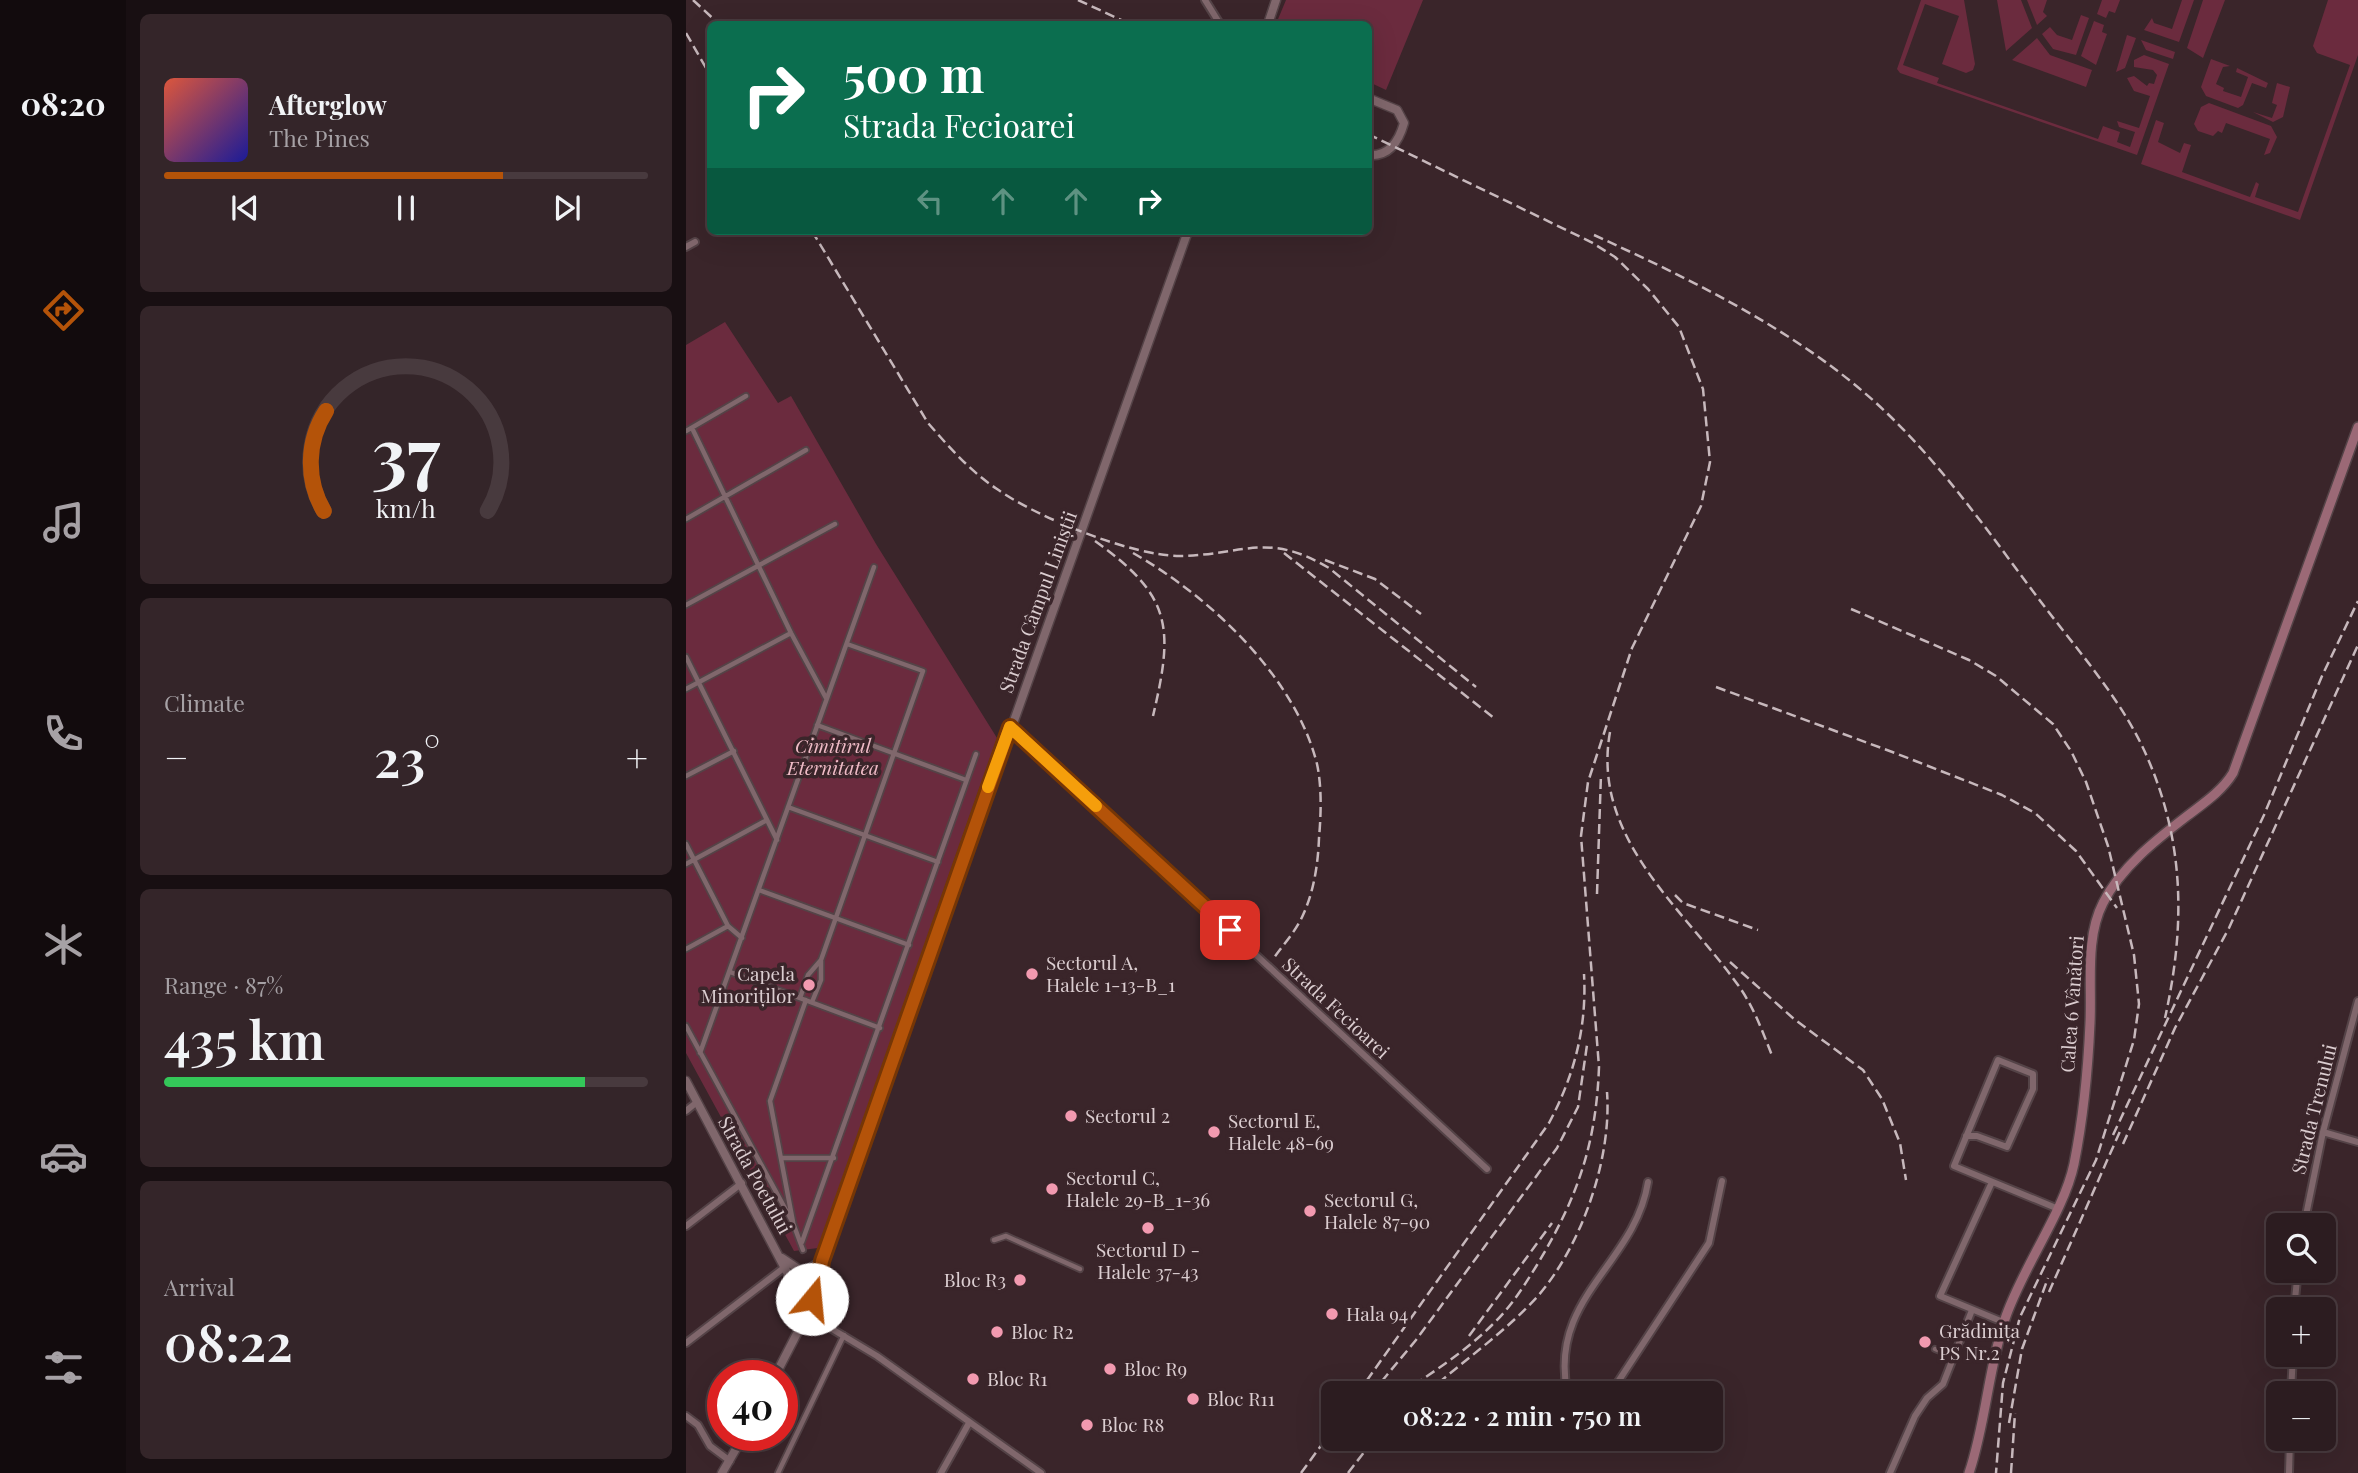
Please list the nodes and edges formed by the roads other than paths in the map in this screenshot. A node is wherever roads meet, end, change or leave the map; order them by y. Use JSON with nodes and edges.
{"nodes":[{"id":1,"x":1205,"y":0,"type":"edge"},
{"id":2,"x":1276,"y":0,"type":"edge"},
{"id":3,"x":1218,"y":21,"type":"edge"},
{"id":4,"x":1269,"y":21,"type":"edge"},
{"id":5,"x":1372,"y":100,"type":"edge"},
{"id":6,"x":1372,"y":154,"type":"edge"},
{"id":7,"x":1187,"y":235,"type":"edge"},
{"id":8,"x":695,"y":242,"type":"dead end"},
{"id":9,"x":686,"y":247,"type":"edge"},
{"id":10,"x":746,"y":396,"type":"dead end"},
{"id":11,"x":2358,"y":427,"type":"edge"},
{"id":12,"x":689,"y":429,"type":"edge"},
{"id":13,"x":806,"y":450,"type":"dead end"},
{"id":14,"x":725,"y":497,"type":"junction"},
{"id":15,"x":686,"y":519,"type":"edge"},
{"id":16,"x":835,"y":524,"type":"dead end"},
{"id":17,"x":758,"y":565,"type":"junction"},
{"id":18,"x":874,"y":567,"type":"dead end"},
{"id":19,"x":686,"y":605,"type":"edge"},
{"id":20,"x":791,"y":634,"type":"junction"},
{"id":21,"x":847,"y":644,"type":"junction"},
{"id":22,"x":686,"y":657,"type":"edge"},
{"id":23,"x":699,"y":682,"type":"junction"},
{"id":24,"x":686,"y":689,"type":"edge"},
{"id":25,"x":826,"y":698,"type":"junction"},
{"id":26,"x":817,"y":725,"type":"junction"},
{"id":27,"x":1010,"y":727,"type":"junction"},
{"id":28,"x":734,"y":751,"type":"junction"},
{"id":29,"x":894,"y":754,"type":"junction"},
{"id":30,"x":976,"y":754,"type":"dead end"},
{"id":31,"x":686,"y":776,"type":"edge"},
{"id":32,"x":966,"y":780,"type":"junction"},
{"id":33,"x":788,"y":807,"type":"junction"},
{"id":34,"x":767,"y":820,"type":"junction"},
{"id":35,"x":865,"y":836,"type":"junction"},
{"id":36,"x":777,"y":839,"type":"junction"},
{"id":37,"x":686,"y":844,"type":"edge"},
{"id":38,"x":694,"y":860,"type":"junction"},
{"id":39,"x":938,"y":862,"type":"junction"},
{"id":40,"x":686,"y":864,"type":"edge"},
{"id":41,"x":759,"y":890,"type":"junction"},
{"id":42,"x":836,"y":919,"type":"junction"},
{"id":43,"x":728,"y":926,"type":"junction"},
{"id":44,"x":742,"y":938,"type":"junction"},
{"id":45,"x":909,"y":945,"type":"junction"},
{"id":46,"x":686,"y":949,"type":"edge"},
{"id":47,"x":821,"y":960,"type":"junction"},
{"id":48,"x":730,"y":972,"type":"junction"},
{"id":49,"x":806,"y":1000,"type":"junction"},
{"id":50,"x":2358,"y":1001,"type":"edge"},
{"id":51,"x":686,"y":1026,"type":"edge"},
{"id":52,"x":880,"y":1028,"type":"junction"},
{"id":53,"x":700,"y":1053,"type":"junction"},
{"id":54,"x":686,"y":1081,"type":"edge"},
{"id":55,"x":697,"y":1102,"type":"junction"},
{"id":56,"x":686,"y":1111,"type":"edge"},
{"id":57,"x":2323,"y":1132,"type":"junction"},
{"id":58,"x":1966,"y":1136,"type":"junction"},
{"id":59,"x":2358,"y":1142,"type":"edge"},
{"id":60,"x":782,"y":1158,"type":"junction"},
{"id":61,"x":834,"y":1158,"type":"junction"},
{"id":62,"x":1487,"y":1169,"type":"dead end"},
{"id":63,"x":1723,"y":1181,"type":"dead end"},
{"id":64,"x":1648,"y":1182,"type":"dead end"},
{"id":65,"x":1992,"y":1182,"type":"junction"},
{"id":66,"x":742,"y":1183,"type":"junction"},
{"id":67,"x":2056,"y":1208,"type":"junction"},
{"id":68,"x":2306,"y":1213,"type":"edge"},
{"id":69,"x":793,"y":1223,"type":"junction"},
{"id":70,"x":686,"y":1226,"type":"edge"},
{"id":71,"x":994,"y":1240,"type":"dead end"},
{"id":72,"x":802,"y":1242,"type":"junction"},
{"id":73,"x":803,"y":1250,"type":"dead end"},
{"id":74,"x":782,"y":1258,"type":"junction"},
{"id":75,"x":822,"y":1261,"type":"junction"},
{"id":76,"x":785,"y":1267,"type":"junction"},
{"id":77,"x":1080,"y":1269,"type":"dead end"},
{"id":78,"x":806,"y":1272,"type":"junction"},
{"id":79,"x":814,"y":1284,"type":"junction"},
{"id":80,"x":797,"y":1285,"type":"junction"},
{"id":81,"x":1972,"y":1310,"type":"junction"},
{"id":82,"x":808,"y":1313,"type":"junction"},
{"id":83,"x":2004,"y":1322,"type":"junction"},
{"id":84,"x":844,"y":1335,"type":"junction"},
{"id":85,"x":686,"y":1343,"type":"edge"},
{"id":86,"x":1935,"y":1349,"type":"dead end"},
{"id":87,"x":1953,"y":1356,"type":"junction"},
{"id":88,"x":783,"y":1360,"type":"edge"},
{"id":89,"x":1566,"y":1381,"type":"edge"},
{"id":90,"x":1619,"y":1381,"type":"edge"},
{"id":91,"x":686,"y":1416,"type":"edge"},
{"id":92,"x":968,"y":1423,"type":"junction"},
{"id":93,"x":735,"y":1451,"type":"edge"},
{"id":94,"x":2290,"y":1451,"type":"edge"},
{"id":95,"x":726,"y":1468,"type":"edge"},
{"id":96,"x":778,"y":1473,"type":"edge"},
{"id":97,"x":941,"y":1473,"type":"edge"},
{"id":98,"x":1040,"y":1473,"type":"edge"},
{"id":99,"x":1890,"y":1473,"type":"edge"},
{"id":100,"x":1969,"y":1473,"type":"edge"},
{"id":101,"x":2289,"y":1473,"type":"edge"}],
"edges":[{"from":1,"to":3,"type":"street"},
{"from":2,"to":4,"type":"street"},
{"from":5,"to":6,"type":"street"},
{"from":7,"to":27,"type":"street","name":"Strada Câmpul Liniștii"},
{"from":8,"to":9,"type":"street"},
{"from":10,"to":12,"type":"street"},
{"from":11,"to":67,"type":"main road","name":"Calea 6 Vânători"},
{"from":12,"to":14,"type":"street"},
{"from":13,"to":14,"type":"street"},
{"from":14,"to":15,"type":"street"},
{"from":14,"to":17,"type":"street"},
{"from":16,"to":17,"type":"street"},
{"from":17,"to":19,"type":"street"},
{"from":17,"to":20,"type":"street"},
{"from":18,"to":21,"type":"street"},
{"from":20,"to":23,"type":"street"},
{"from":20,"to":25,"type":"street"},
{"from":21,"to":25,"type":"street"},
{"from":21,"to":29,"type":"street"},
{"from":22,"to":23,"type":"street"},
{"from":23,"to":24,"type":"street"},
{"from":23,"to":28,"type":"street"},
{"from":25,"to":26,"type":"street"},
{"from":26,"to":29,"type":"street"},
{"from":26,"to":33,"type":"street"},
{"from":27,"to":62,"type":"street","name":"Strada Fecioarei"},
{"from":27,"to":75,"type":"street","name":"Strada Câmpul Liniștii"},
{"from":28,"to":31,"type":"street"},
{"from":28,"to":34,"type":"street"},
{"from":29,"to":32,"type":"street"},
{"from":29,"to":35,"type":"street"},
{"from":30,"to":32,"type":"street"},
{"from":32,"to":39,"type":"street"},
{"from":33,"to":35,"type":"street"},
{"from":33,"to":36,"type":"street"},
{"from":34,"to":36,"type":"street"},
{"from":34,"to":38,"type":"street"},
{"from":35,"to":39,"type":"street"},
{"from":35,"to":42,"type":"street"},
{"from":36,"to":41,"type":"street"},
{"from":37,"to":38,"type":"street"},
{"from":38,"to":40,"type":"street"},
{"from":38,"to":43,"type":"street"},
{"from":39,"to":45,"type":"street"},
{"from":41,"to":42,"type":"street"},
{"from":41,"to":44,"type":"street"},
{"from":42,"to":45,"type":"street"},
{"from":42,"to":47,"type":"street"},
{"from":43,"to":44,"type":"street"},
{"from":43,"to":46,"type":"street"},
{"from":44,"to":48,"type":"street"},
{"from":45,"to":52,"type":"street"},
{"from":47,"to":49,"type":"street"},
{"from":47,"to":49,"type":"street"},
{"from":48,"to":49,"type":"street"},
{"from":48,"to":53,"type":"street"},
{"from":49,"to":52,"type":"street"},
{"from":49,"to":60,"type":"street"},
{"from":50,"to":57,"type":"street","name":"Strada Trenului"},
{"from":51,"to":53,"type":"street"},
{"from":52,"to":61,"type":"street"},
{"from":53,"to":69,"type":"street"},
{"from":54,"to":55,"type":"street","name":"Strada Poetului"},
{"from":55,"to":56,"type":"street"},
{"from":55,"to":66,"type":"street","name":"Strada Poetului"},
{"from":57,"to":59,"type":"street"},
{"from":57,"to":68,"type":"street","name":"Strada Trenului"},
{"from":58,"to":58,"type":"street"},
{"from":58,"to":65,"type":"street"},
{"from":60,"to":61,"type":"street"},
{"from":60,"to":69,"type":"street"},
{"from":61,"to":72,"type":"street"},
{"from":63,"to":90,"type":"street"},
{"from":64,"to":89,"type":"street"},
{"from":65,"to":67,"type":"street"},
{"from":65,"to":81,"type":"street"},
{"from":66,"to":70,"type":"street"},
{"from":66,"to":74,"type":"street","name":"Strada Poetului"},
{"from":67,"to":83,"type":"main road","name":"Calea 6 Vânători"},
{"from":69,"to":72,"type":"street"},
{"from":71,"to":77,"type":"street"},
{"from":72,"to":73,"type":"street"},
{"from":74,"to":76,"type":"street","name":"Strada Poetului"},
{"from":74,"to":78,"type":"street"},
{"from":75,"to":78,"type":"street"},
{"from":75,"to":79,"type":"street","name":"Strada Câmpul Liniștii"},
{"from":76,"to":80,"type":"street","name":"Strada Poetului"},
{"from":76,"to":85,"type":"street"},
{"from":78,"to":79,"type":"street"},
{"from":78,"to":80,"type":"street"},
{"from":79,"to":80,"type":"street"},
{"from":79,"to":82,"type":"street","name":"Strada Câmpul Liniștii"},
{"from":80,"to":82,"type":"street","name":"Strada Poetului"},
{"from":81,"to":83,"type":"street"},
{"from":81,"to":87,"type":"street"},
{"from":82,"to":84,"type":"street"},
{"from":82,"to":88,"type":"street","name":"Strada Câmpul Liniștii"},
{"from":83,"to":100,"type":"main road","name":"Calea 6 Vânători"},
{"from":84,"to":92,"type":"street"},
{"from":84,"to":96,"type":"street"},
{"from":86,"to":87,"type":"street"},
{"from":87,"to":99,"type":"street"},
{"from":91,"to":95,"type":"street"},
{"from":92,"to":97,"type":"street"},
{"from":92,"to":98,"type":"street"},
{"from":93,"to":95,"type":"street"},
{"from":94,"to":101,"type":"street"}]}
